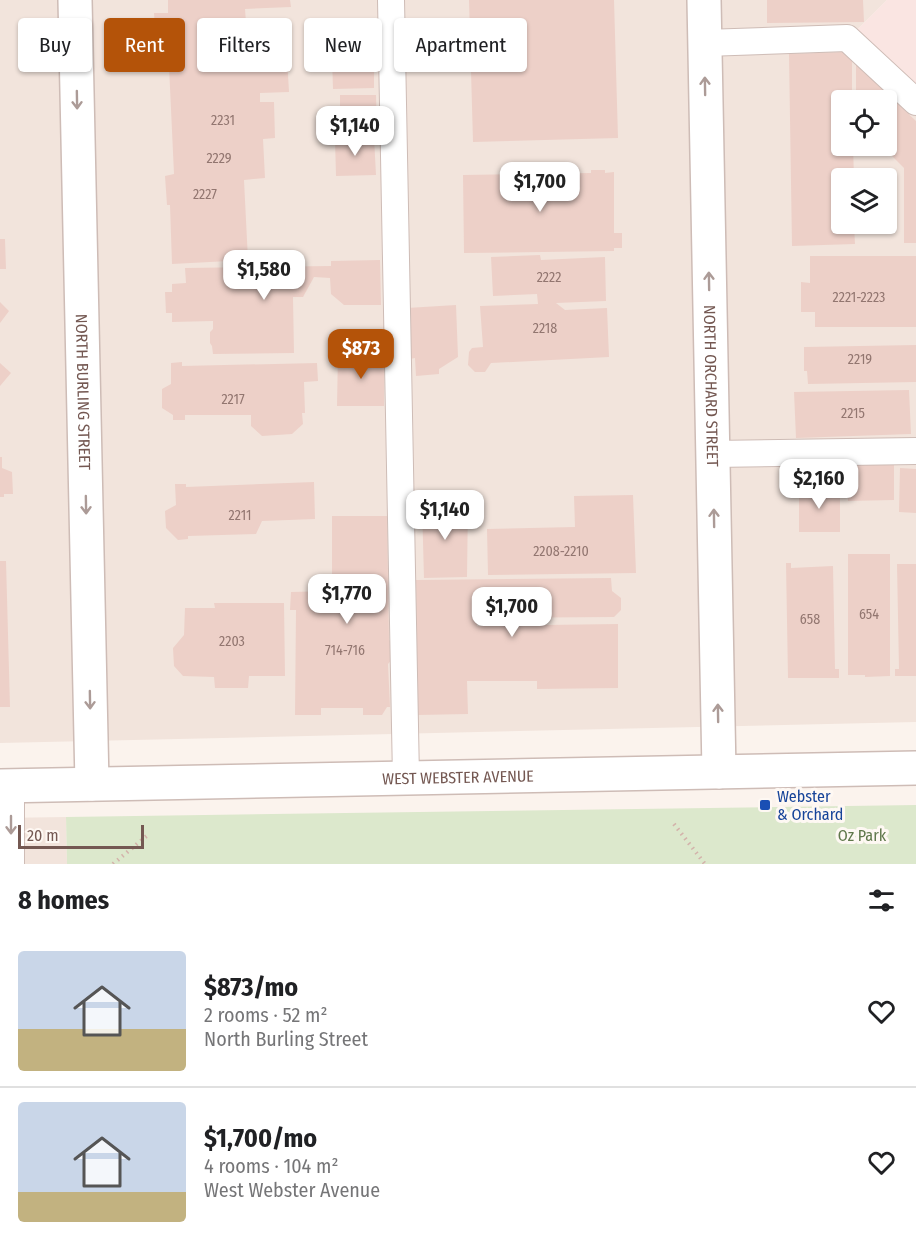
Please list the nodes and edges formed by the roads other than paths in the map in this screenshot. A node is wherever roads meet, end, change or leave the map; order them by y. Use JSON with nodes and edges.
{"nodes":[{"id":1,"x":75,"y":0,"type":"edge"},
{"id":2,"x":391,"y":0,"type":"edge"},
{"id":3,"x":704,"y":0,"type":"edge"},
{"id":4,"x":705,"y":43,"type":"junction"},
{"id":5,"x":916,"y":102,"type":"edge"},
{"id":6,"x":916,"y":451,"type":"edge"},
{"id":7,"x":713,"y":454,"type":"junction"},
{"id":8,"x":916,"y":768,"type":"edge"},
{"id":9,"x":719,"y":772,"type":"junction"},
{"id":10,"x":406,"y":778,"type":"junction"},
{"id":11,"x":92,"y":784,"type":"junction"},
{"id":12,"x":6,"y":786,"type":"edge"},
{"id":13,"x":11,"y":864,"type":"edge"}],
"edges":[{"from":1,"to":11,"type":"street","name":"NORTH BURLING STREET","one_way":true},
{"from":2,"to":10,"type":"lane"},
{"from":3,"to":4,"type":"street","name":"NORTH ORCHARD STREET"},
{"from":4,"to":5,"type":"lane"},
{"from":7,"to":4,"type":"street","name":"NORTH ORCHARD STREET","one_way":true},
{"from":6,"to":7,"type":"lane"},
{"from":9,"to":7,"type":"street","name":"NORTH ORCHARD STREET","one_way":true},
{"from":8,"to":9,"type":"street","name":"WEST WEBSTER AVENUE"},
{"from":9,"to":10,"type":"street","name":"WEST WEBSTER AVENUE"},
{"from":10,"to":11,"type":"street","name":"WEST WEBSTER AVENUE"},
{"from":11,"to":12,"type":"street","name":"WEST WEBSTER AVENUE"},
{"from":12,"to":13,"type":"lane","one_way":true}]}
